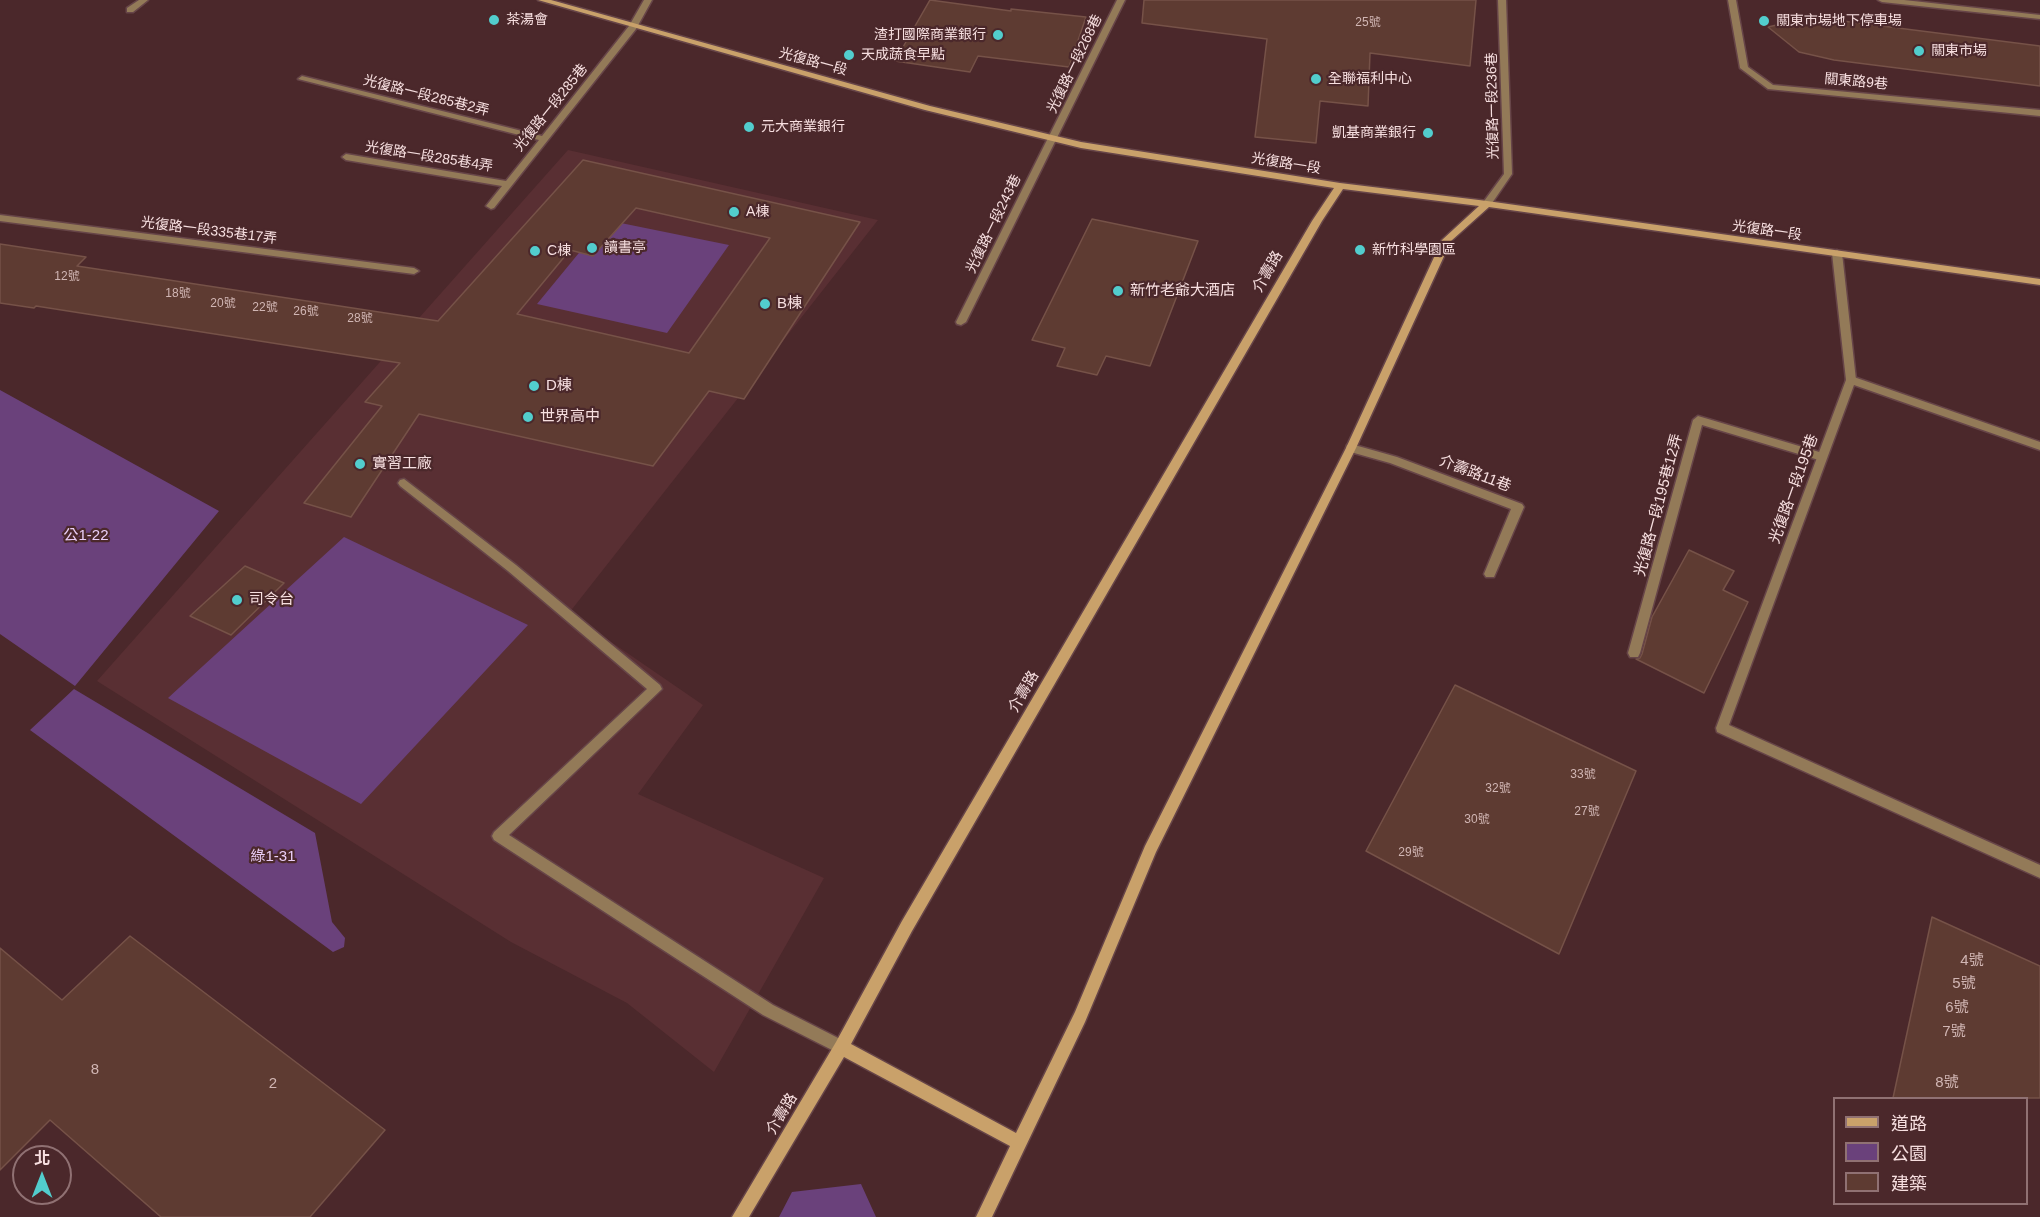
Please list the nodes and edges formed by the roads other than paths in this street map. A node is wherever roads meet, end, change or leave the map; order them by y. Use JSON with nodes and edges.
{"nodes":[{"id":1,"x":144,"y":0,"type":"edge"},
{"id":2,"x":542,"y":0,"type":"edge"},
{"id":3,"x":648,"y":0,"type":"edge"},
{"id":4,"x":1121,"y":0,"type":"edge"},
{"id":5,"x":1502,"y":0,"type":"edge"},
{"id":6,"x":1732,"y":0,"type":"edge"},
{"id":7,"x":1881,"y":0,"type":"edge"},
{"id":8,"x":130,"y":10,"type":"dead end"},
{"id":9,"x":2040,"y":17,"type":"edge"},
{"id":10,"x":633,"y":27,"type":"junction"},
{"id":11,"x":302,"y":80,"type":"dead end"},
{"id":12,"x":2040,"y":113,"type":"edge"},
{"id":13,"x":1051,"y":138,"type":"junction"},
{"id":14,"x":544,"y":139,"type":"junction"},
{"id":15,"x":346,"y":158,"type":"dead end"},
{"id":16,"x":508,"y":184,"type":"junction"},
{"id":17,"x":1340,"y":186,"type":"junction"},
{"id":18,"x":1487,"y":204,"type":"junction"},
{"id":19,"x":491,"y":206,"type":"dead end"},
{"id":20,"x":0,"y":218,"type":"edge"},
{"id":21,"x":1837,"y":253,"type":"junction"},
{"id":22,"x":414,"y":271,"type":"dead end"},
{"id":23,"x":2040,"y":282,"type":"edge"},
{"id":24,"x":961,"y":322,"type":"dead end"},
{"id":25,"x":1851,"y":380,"type":"junction"},
{"id":26,"x":2040,"y":446,"type":"edge"},
{"id":27,"x":1351,"y":448,"type":"junction"},
{"id":28,"x":1822,"y":457,"type":"junction"},
{"id":29,"x":404,"y":483,"type":"dead end"},
{"id":30,"x":1490,"y":574,"type":"dead end"},
{"id":31,"x":1634,"y":653,"type":"dead end"},
{"id":32,"x":2040,"y":872,"type":"edge"},
{"id":33,"x":841,"y":1047,"type":"junction"},
{"id":34,"x":1020,"y":1143,"type":"junction"},
{"id":35,"x":740,"y":1217,"type":"edge"},
{"id":36,"x":984,"y":1217,"type":"edge"}],
"edges":[{"from":1,"to":8,"type":"street"},
{"from":2,"to":10,"type":"street","name":"光復路一段"},
{"from":3,"to":10,"type":"street","name":"光復路一段285巷"},
{"from":4,"to":13,"type":"street","name":"光復路一段268巷"},
{"from":5,"to":18,"type":"street","name":"光復路一段236巷"},
{"from":6,"to":12,"type":"street","name":"關東路9巷"},
{"from":7,"to":9,"type":"street"},
{"from":10,"to":13,"type":"street","name":"光復路一段"},
{"from":10,"to":14,"type":"street","name":"光復路一段285巷"},
{"from":11,"to":14,"type":"street","name":"光復路一段285巷2弄"},
{"from":13,"to":17,"type":"street","name":"光復路一段"},
{"from":13,"to":24,"type":"street","name":"光復路一段243巷"},
{"from":14,"to":16,"type":"street","name":"光復路一段285巷"},
{"from":15,"to":16,"type":"street","name":"光復路一段285巷4弄"},
{"from":16,"to":19,"type":"street","name":"光復路一段285巷"},
{"from":17,"to":18,"type":"street","name":"光復路一段"},
{"from":17,"to":33,"type":"street","name":"介壽路"},
{"from":18,"to":21,"type":"street","name":"光復路一段"},
{"from":18,"to":27,"type":"street"},
{"from":20,"to":22,"type":"street","name":"光復路一段335巷17弄"},
{"from":21,"to":23,"type":"street","name":"光復路一段"},
{"from":21,"to":25,"type":"street","name":"光復路一段195巷"},
{"from":25,"to":26,"type":"street"},
{"from":25,"to":28,"type":"street","name":"光復路一段195巷"},
{"from":27,"to":30,"type":"street","name":"介壽路11巷"},
{"from":27,"to":34,"type":"street"},
{"from":28,"to":31,"type":"street","name":"光復路一段195巷12弄"},
{"from":28,"to":32,"type":"street","name":"光復路一段195巷"},
{"from":29,"to":33,"type":"street"},
{"from":33,"to":34,"type":"street"},
{"from":33,"to":35,"type":"street","name":"介壽路"},
{"from":34,"to":36,"type":"street"}]}
